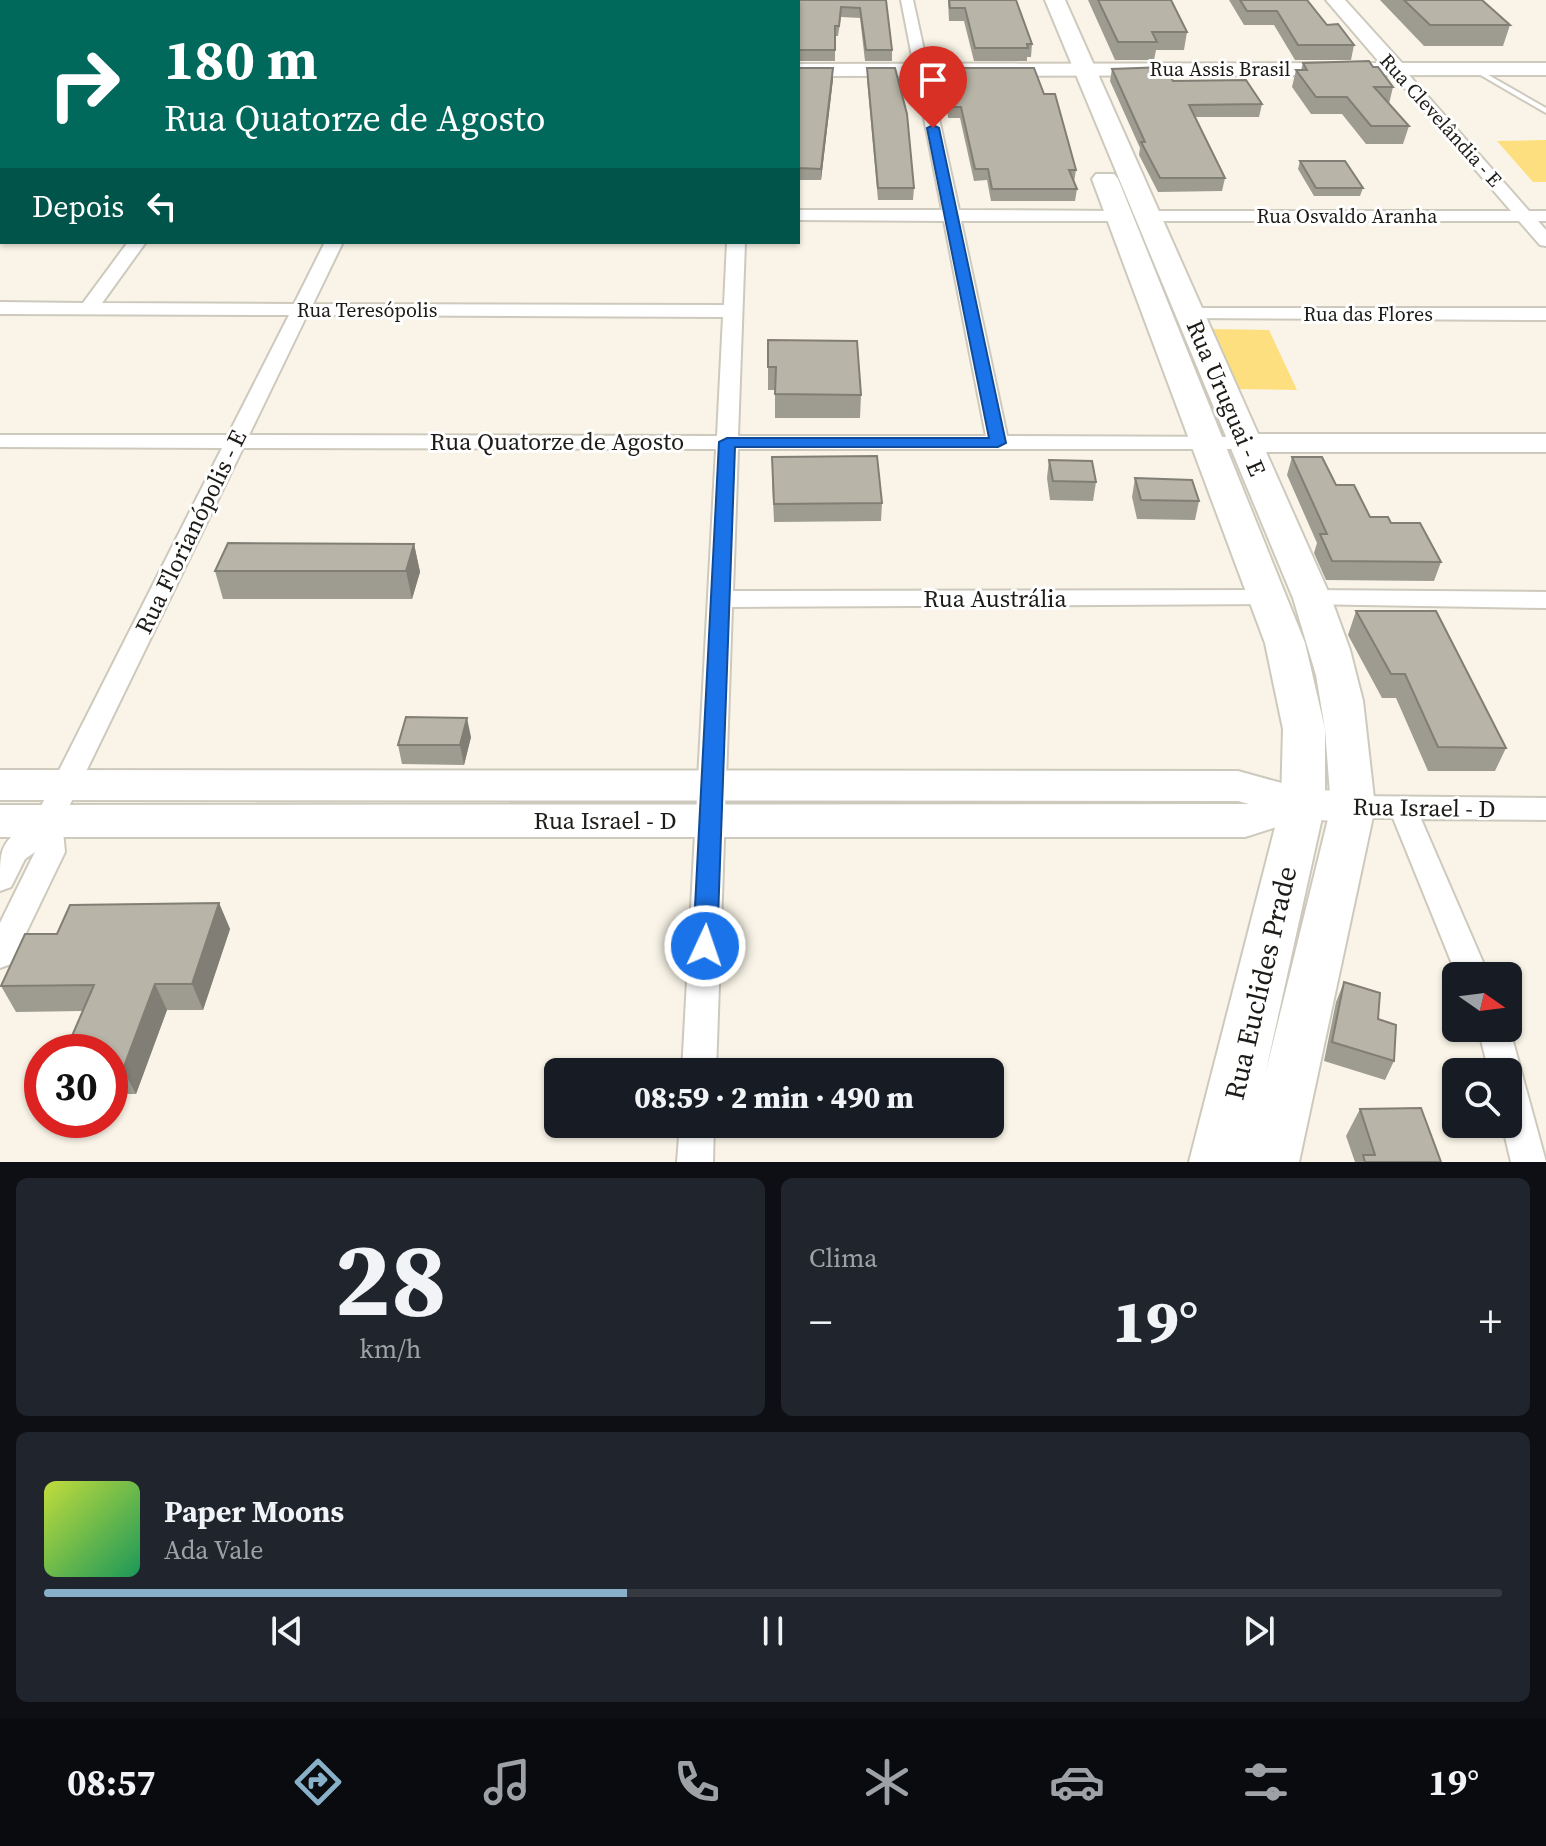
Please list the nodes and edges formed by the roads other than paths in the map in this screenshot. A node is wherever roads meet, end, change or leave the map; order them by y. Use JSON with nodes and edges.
{"nodes":[{"id":1,"x":907,"y":0,"type":"edge"},
{"id":2,"x":1035,"y":0,"type":"edge"},
{"id":3,"x":1055,"y":0,"type":"edge"},
{"id":4,"x":1335,"y":0,"type":"edge"},
{"id":5,"x":1396,"y":69,"type":"junction"},
{"id":6,"x":1474,"y":69,"type":"junction"},
{"id":7,"x":1546,"y":69,"type":"edge"},
{"id":8,"x":800,"y":70,"type":"edge"},
{"id":9,"x":921,"y":70,"type":"junction"},
{"id":10,"x":1074,"y":70,"type":"junction"},
{"id":11,"x":1546,"y":111,"type":"edge"},
{"id":12,"x":800,"y":215,"type":"edge"},
{"id":13,"x":951,"y":216,"type":"junction"},
{"id":14,"x":1134,"y":216,"type":"junction"},
{"id":15,"x":1525,"y":216,"type":"junction"},
{"id":16,"x":1546,"y":216,"type":"edge"},
{"id":17,"x":1546,"y":241,"type":"edge"},
{"id":18,"x":136,"y":244,"type":"edge"},
{"id":19,"x":333,"y":244,"type":"edge"},
{"id":20,"x":736,"y":244,"type":"edge"},
{"id":21,"x":0,"y":308,"type":"edge"},
{"id":22,"x":88,"y":309,"type":"junction"},
{"id":23,"x":300,"y":309,"type":"junction"},
{"id":24,"x":733,"y":311,"type":"junction"},
{"id":25,"x":1190,"y":314,"type":"junction"},
{"id":26,"x":1546,"y":314,"type":"edge"},
{"id":27,"x":0,"y":441,"type":"edge"},
{"id":28,"x":235,"y":442,"type":"junction"},
{"id":29,"x":727,"y":442,"type":"junction"},
{"id":30,"x":998,"y":443,"type":"junction"},
{"id":31,"x":1208,"y":443,"type":"junction"},
{"id":32,"x":1245,"y":443,"type":"junction"},
{"id":33,"x":1546,"y":443,"type":"edge"},
{"id":34,"x":1269,"y":598,"type":"junction"},
{"id":35,"x":1312,"y":598,"type":"junction"},
{"id":36,"x":720,"y":599,"type":"junction"},
{"id":37,"x":1546,"y":600,"type":"edge"},
{"id":38,"x":0,"y":785,"type":"edge"},
{"id":39,"x":65,"y":785,"type":"junction"},
{"id":40,"x":711,"y":803,"type":"junction"},
{"id":41,"x":1303,"y":804,"type":"junction"},
{"id":42,"x":1353,"y":807,"type":"junction"},
{"id":43,"x":1403,"y":809,"type":"junction"},
{"id":44,"x":1546,"y":809,"type":"edge"},
{"id":45,"x":0,"y":821,"type":"edge"},
{"id":46,"x":48,"y":821,"type":"junction"},
{"id":47,"x":0,"y":879,"type":"edge"},
{"id":48,"x":0,"y":955,"type":"edge"},
{"id":49,"x":1467,"y":962,"type":"edge"},
{"id":50,"x":700,"y":1058,"type":"edge"},
{"id":51,"x":1522,"y":1134,"type":"edge"},
{"id":52,"x":696,"y":1138,"type":"edge"},
{"id":53,"x":695,"y":1162,"type":"edge"},
{"id":54,"x":1217,"y":1162,"type":"edge"},
{"id":55,"x":1271,"y":1162,"type":"edge"},
{"id":56,"x":1529,"y":1162,"type":"edge"}],
"edges":[{"from":1,"to":9,"type":"street"},
{"from":2,"to":10,"type":"main road","name":"Rua Uruguai - E"},
{"from":3,"to":10,"type":"main road","name":"Rua Uruguai - E"},
{"from":4,"to":5,"type":"street","name":"Rua Clevelândia - E"},
{"from":5,"to":6,"type":"street","name":"Rua Assis Brasil"},
{"from":5,"to":10,"type":"street","name":"Rua Assis Brasil"},
{"from":5,"to":15,"type":"street","name":"Rua Clevelândia - E"},
{"from":6,"to":7,"type":"street","name":"Rua Assis Brasil"},
{"from":6,"to":11,"type":"lane"},
{"from":8,"to":9,"type":"street","name":"Rua Assis Brasil"},
{"from":9,"to":10,"type":"street","name":"Rua Assis Brasil"},
{"from":9,"to":13,"type":"street"},
{"from":10,"to":14,"type":"main road","name":"Rua Uruguai - E"},
{"from":12,"to":13,"type":"street","name":"Rua Osvaldo Aranha"},
{"from":13,"to":14,"type":"street","name":"Rua Osvaldo Aranha"},
{"from":13,"to":30,"type":"street"},
{"from":14,"to":15,"type":"street","name":"Rua Osvaldo Aranha"},
{"from":14,"to":25,"type":"main road","name":"Rua Uruguai - E"},
{"from":14,"to":31,"type":"main road","name":"Rua Uruguai - E"},
{"from":15,"to":16,"type":"street","name":"Rua Osvaldo Aranha"},
{"from":15,"to":17,"type":"street","name":"Rua Clevelândia - E"},
{"from":18,"to":22,"type":"street"},
{"from":19,"to":23,"type":"street","name":"Rua Florianópolis - E"},
{"from":20,"to":24,"type":"street"},
{"from":21,"to":22,"type":"street","name":"Rua Teresópolis"},
{"from":22,"to":23,"type":"street","name":"Rua Teresópolis"},
{"from":23,"to":24,"type":"street","name":"Rua Teresópolis"},
{"from":23,"to":28,"type":"street","name":"Rua Florianópolis - E"},
{"from":24,"to":29,"type":"street"},
{"from":25,"to":26,"type":"street","name":"Rua das Flores"},
{"from":25,"to":32,"type":"main road","name":"Rua Uruguai - E"},
{"from":27,"to":28,"type":"street","name":"Rua Quatorze de Agosto"},
{"from":28,"to":29,"type":"street","name":"Rua Quatorze de Agosto"},
{"from":28,"to":39,"type":"street","name":"Rua Florianópolis - E"},
{"from":29,"to":30,"type":"street","name":"Rua Quatorze de Agosto"},
{"from":29,"to":36,"type":"street"},
{"from":30,"to":31,"type":"street","name":"Rua Quatorze de Agosto"},
{"from":31,"to":32,"type":"street","name":"Rua Quatorze de Agosto"},
{"from":31,"to":34,"type":"main road","name":"Rua Uruguai - E"},
{"from":32,"to":33,"type":"street","name":"Rua Quatorze de Agosto"},
{"from":32,"to":35,"type":"main road","name":"Rua Uruguai - E"},
{"from":34,"to":36,"type":"street","name":"Rua Austrália"},
{"from":34,"to":41,"type":"main road","name":"Rua Uruguai - E"},
{"from":35,"to":37,"type":"street"},
{"from":35,"to":42,"type":"main road","name":"Rua Uruguai - E"},
{"from":36,"to":40,"type":"street"},
{"from":38,"to":39,"type":"street","name":"Rua Israel - D"},
{"from":39,"to":40,"type":"street","name":"Rua Israel - D"},
{"from":39,"to":46,"type":"street","name":"Rua Florianópolis - E"},
{"from":40,"to":41,"type":"street","name":"Rua Israel - D"},
{"from":40,"to":46,"type":"street","name":"Rua Israel - D"},
{"from":40,"to":50,"type":"street"},
{"from":41,"to":42,"type":"street","name":"Rua Israel - D"},
{"from":41,"to":54,"type":"main road","name":"Rua Euclides Prade"},
{"from":42,"to":43,"type":"street","name":"Rua Israel - D"},
{"from":42,"to":55,"type":"main road","name":"Rua Euclides Prade"},
{"from":43,"to":44,"type":"street","name":"Rua Israel - D"},
{"from":43,"to":49,"type":"street"},
{"from":45,"to":46,"type":"street","name":"Rua Israel - D"},
{"from":46,"to":47,"type":"street","name":"Rua Florianópolis - E"},
{"from":46,"to":48,"type":"street","name":"Rua Florianópolis - E"},
{"from":51,"to":56,"type":"street"},
{"from":52,"to":53,"type":"street"}]}
